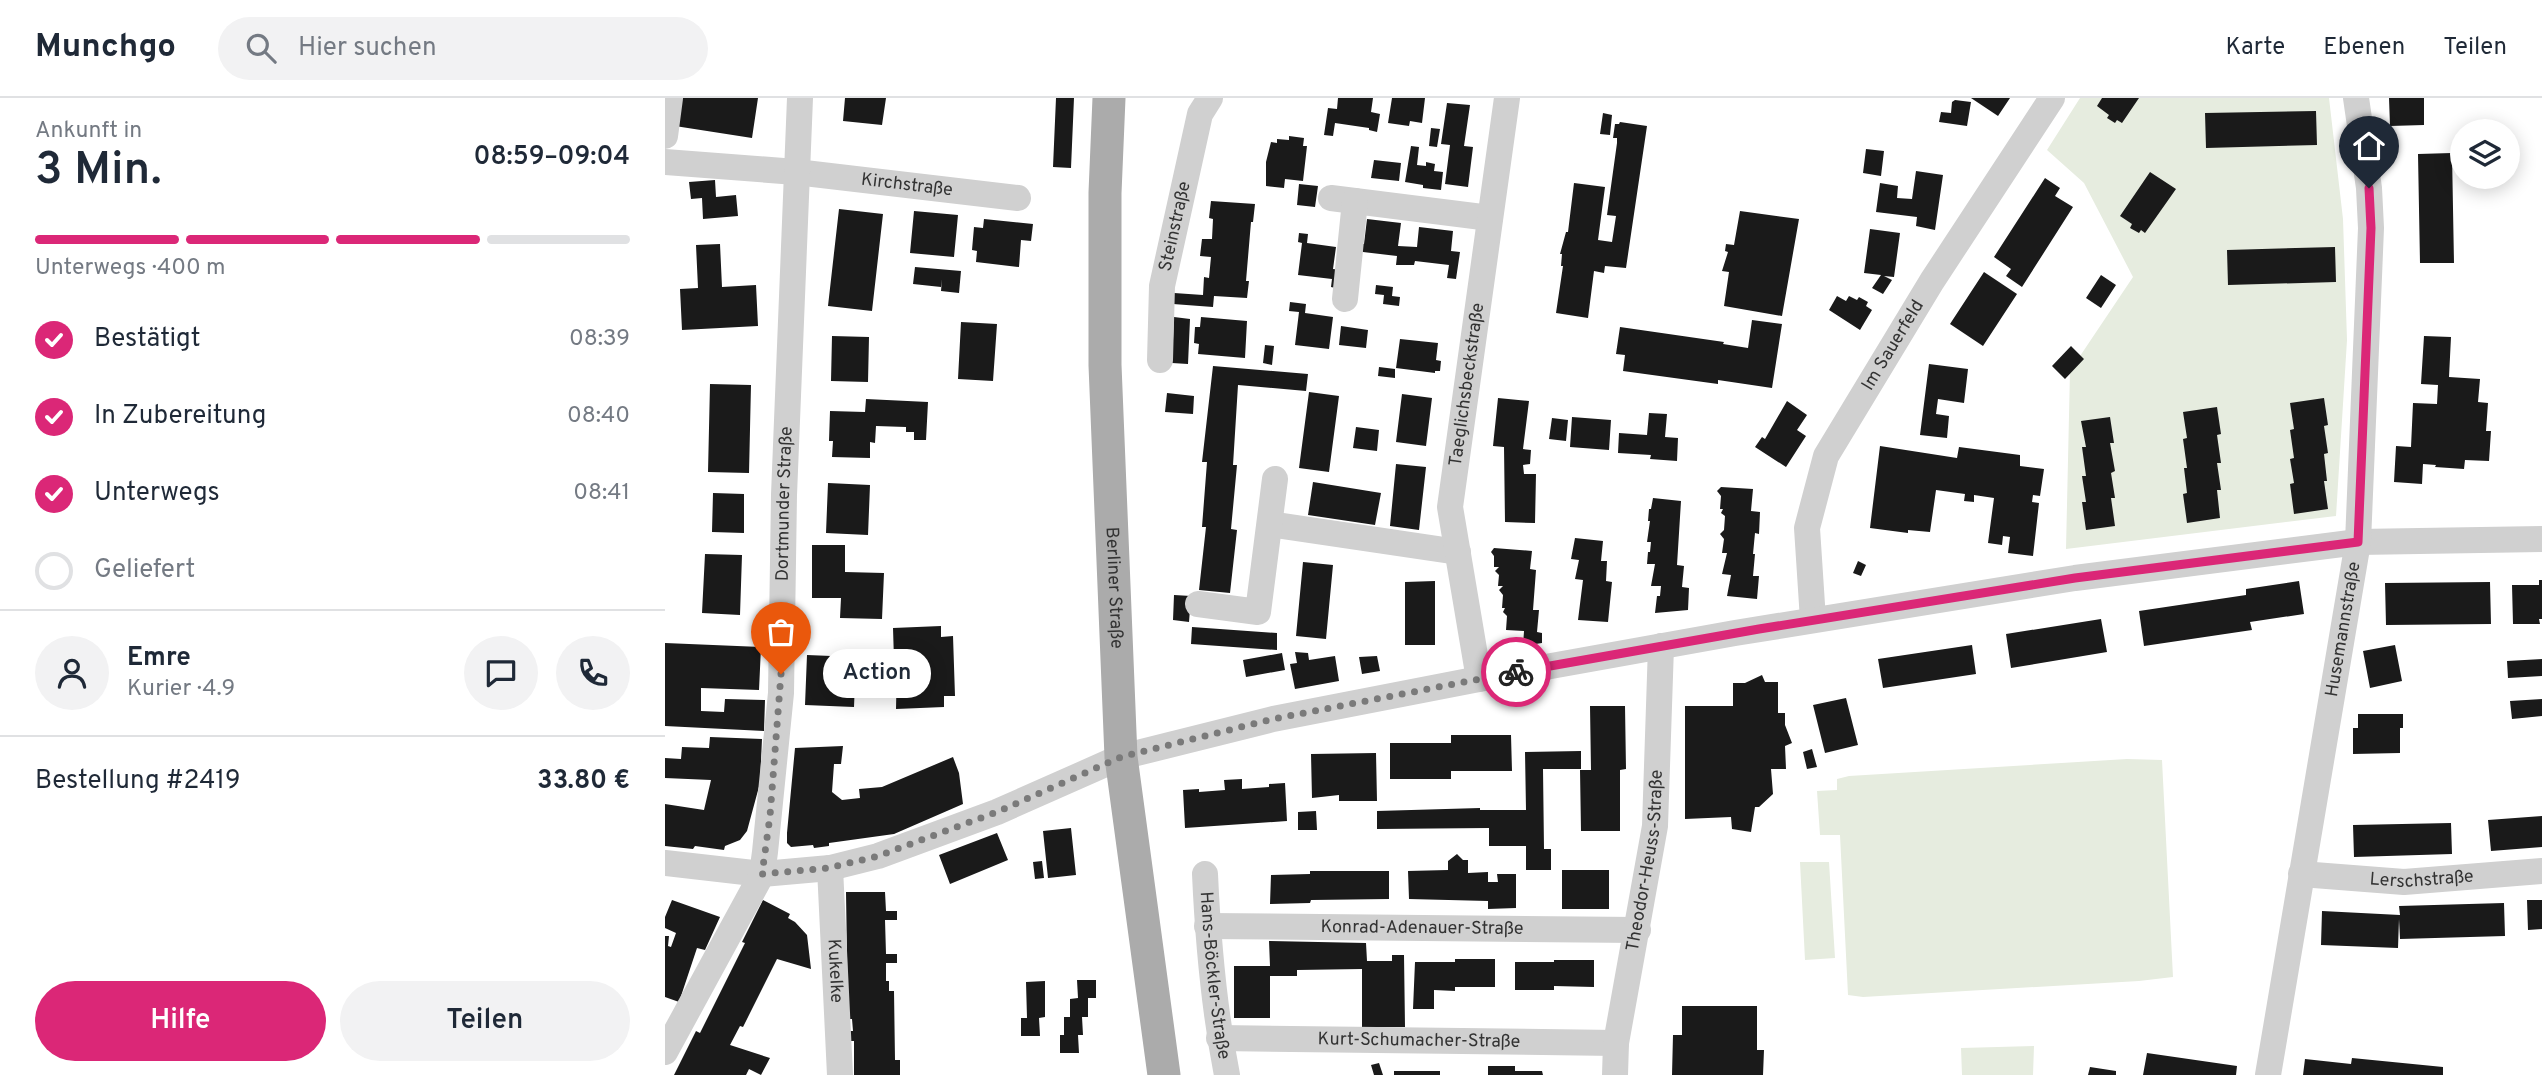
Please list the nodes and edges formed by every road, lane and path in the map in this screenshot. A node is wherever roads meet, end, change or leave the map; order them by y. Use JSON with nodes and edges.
{"nodes":[{"id":1,"x":670,"y":98,"type":"edge"},
{"id":2,"x":800,"y":98,"type":"edge"},
{"id":3,"x":1109,"y":98,"type":"edge"},
{"id":4,"x":1210,"y":98,"type":"edge"},
{"id":5,"x":1507,"y":98,"type":"edge"},
{"id":6,"x":2052,"y":98,"type":"edge"},
{"id":7,"x":2356,"y":98,"type":"edge"},
{"id":8,"x":665,"y":136,"type":"edge"},
{"id":9,"x":665,"y":162,"type":"edge"},
{"id":10,"x":796,"y":172,"type":"junction"},
{"id":11,"x":1018,"y":198,"type":"dead end"},
{"id":12,"x":1490,"y":218,"type":"junction"},
{"id":13,"x":1345,"y":299,"type":"dead end"},
{"id":14,"x":1160,"y":360,"type":"dead end"},
{"id":15,"x":1275,"y":479,"type":"dead end"},
{"id":16,"x":1270,"y":524,"type":"junction"},
{"id":17,"x":2542,"y":539,"type":"edge"},
{"id":18,"x":2358,"y":542,"type":"junction"},
{"id":19,"x":1458,"y":552,"type":"junction"},
{"id":20,"x":1198,"y":604,"type":"dead end"},
{"id":21,"x":1813,"y":620,"type":"junction"},
{"id":22,"x":1661,"y":646,"type":"junction"},
{"id":23,"x":1479,"y":679,"type":"junction"},
{"id":24,"x":1121,"y":757,"type":"junction"},
{"id":25,"x":665,"y":863,"type":"edge"},
{"id":26,"x":829,"y":868,"type":"junction"},
{"id":27,"x":2542,"y":871,"type":"edge"},
{"id":28,"x":762,"y":874,"type":"junction"},
{"id":29,"x":1205,"y":874,"type":"dead end"},
{"id":30,"x":2301,"y":874,"type":"junction"},
{"id":31,"x":1207,"y":926,"type":"junction"},
{"id":32,"x":1638,"y":930,"type":"junction"},
{"id":33,"x":1219,"y":1038,"type":"junction"},
{"id":34,"x":1616,"y":1042,"type":"junction"},
{"id":35,"x":665,"y":1052,"type":"edge"},
{"id":36,"x":840,"y":1075,"type":"edge"},
{"id":37,"x":1164,"y":1075,"type":"edge"},
{"id":38,"x":1227,"y":1075,"type":"edge"},
{"id":39,"x":1615,"y":1075,"type":"edge"},
{"id":40,"x":2268,"y":1075,"type":"edge"}],
"edges":[{"from":1,"to":8,"type":"street"},
{"from":2,"to":10,"type":"street","name":"Dortmunder Straße"},
{"from":3,"to":24,"type":"main road","name":"Berliner Straße"},
{"from":4,"to":14,"type":"street","name":"Steinstraße"},
{"from":5,"to":12,"type":"street","name":"Taeglichsbeckstraße"},
{"from":6,"to":21,"type":"street","name":"Im Sauerfeld"},
{"from":7,"to":18,"type":"street","name":"Husemannstraße"},
{"from":9,"to":10,"type":"street","name":"Kirchstraße"},
{"from":10,"to":11,"type":"street","name":"Kirchstraße"},
{"from":10,"to":28,"type":"street","name":"Dortmunder Straße"},
{"from":12,"to":13,"type":"street"},
{"from":12,"to":19,"type":"street","name":"Taeglichsbeckstraße"},
{"from":15,"to":16,"type":"street"},
{"from":16,"to":19,"type":"street"},
{"from":16,"to":20,"type":"street"},
{"from":17,"to":18,"type":"street"},
{"from":18,"to":21,"type":"street"},
{"from":18,"to":30,"type":"street","name":"Husemannstraße"},
{"from":19,"to":23,"type":"street","name":"Taeglichsbeckstraße"},
{"from":21,"to":22,"type":"street"},
{"from":22,"to":23,"type":"street"},
{"from":22,"to":32,"type":"street","name":"Theodor-Heuss-Straße"},
{"from":23,"to":24,"type":"street"},
{"from":24,"to":26,"type":"street"},
{"from":24,"to":37,"type":"main road","name":"Berliner Straße"},
{"from":25,"to":28,"type":"street"},
{"from":26,"to":28,"type":"street"},
{"from":26,"to":36,"type":"street","name":"Kukelke"},
{"from":27,"to":30,"type":"street","name":"Lerschstraße"},
{"from":28,"to":35,"type":"street","name":"Dortmunder Straße"},
{"from":29,"to":31,"type":"street","name":"Hans-Böckler-Straße"},
{"from":30,"to":40,"type":"street","name":"Husemannstraße"},
{"from":31,"to":32,"type":"street","name":"Konrad-Adenauer-Straße"},
{"from":31,"to":33,"type":"street","name":"Hans-Böckler-Straße"},
{"from":32,"to":34,"type":"street","name":"Theodor-Heuss-Straße"},
{"from":33,"to":34,"type":"street","name":"Kurt-Schumacher-Straße"},
{"from":33,"to":38,"type":"street","name":"Hans-Böckler-Straße"},
{"from":34,"to":39,"type":"street","name":"Theodor-Heuss-Straße"}]}
